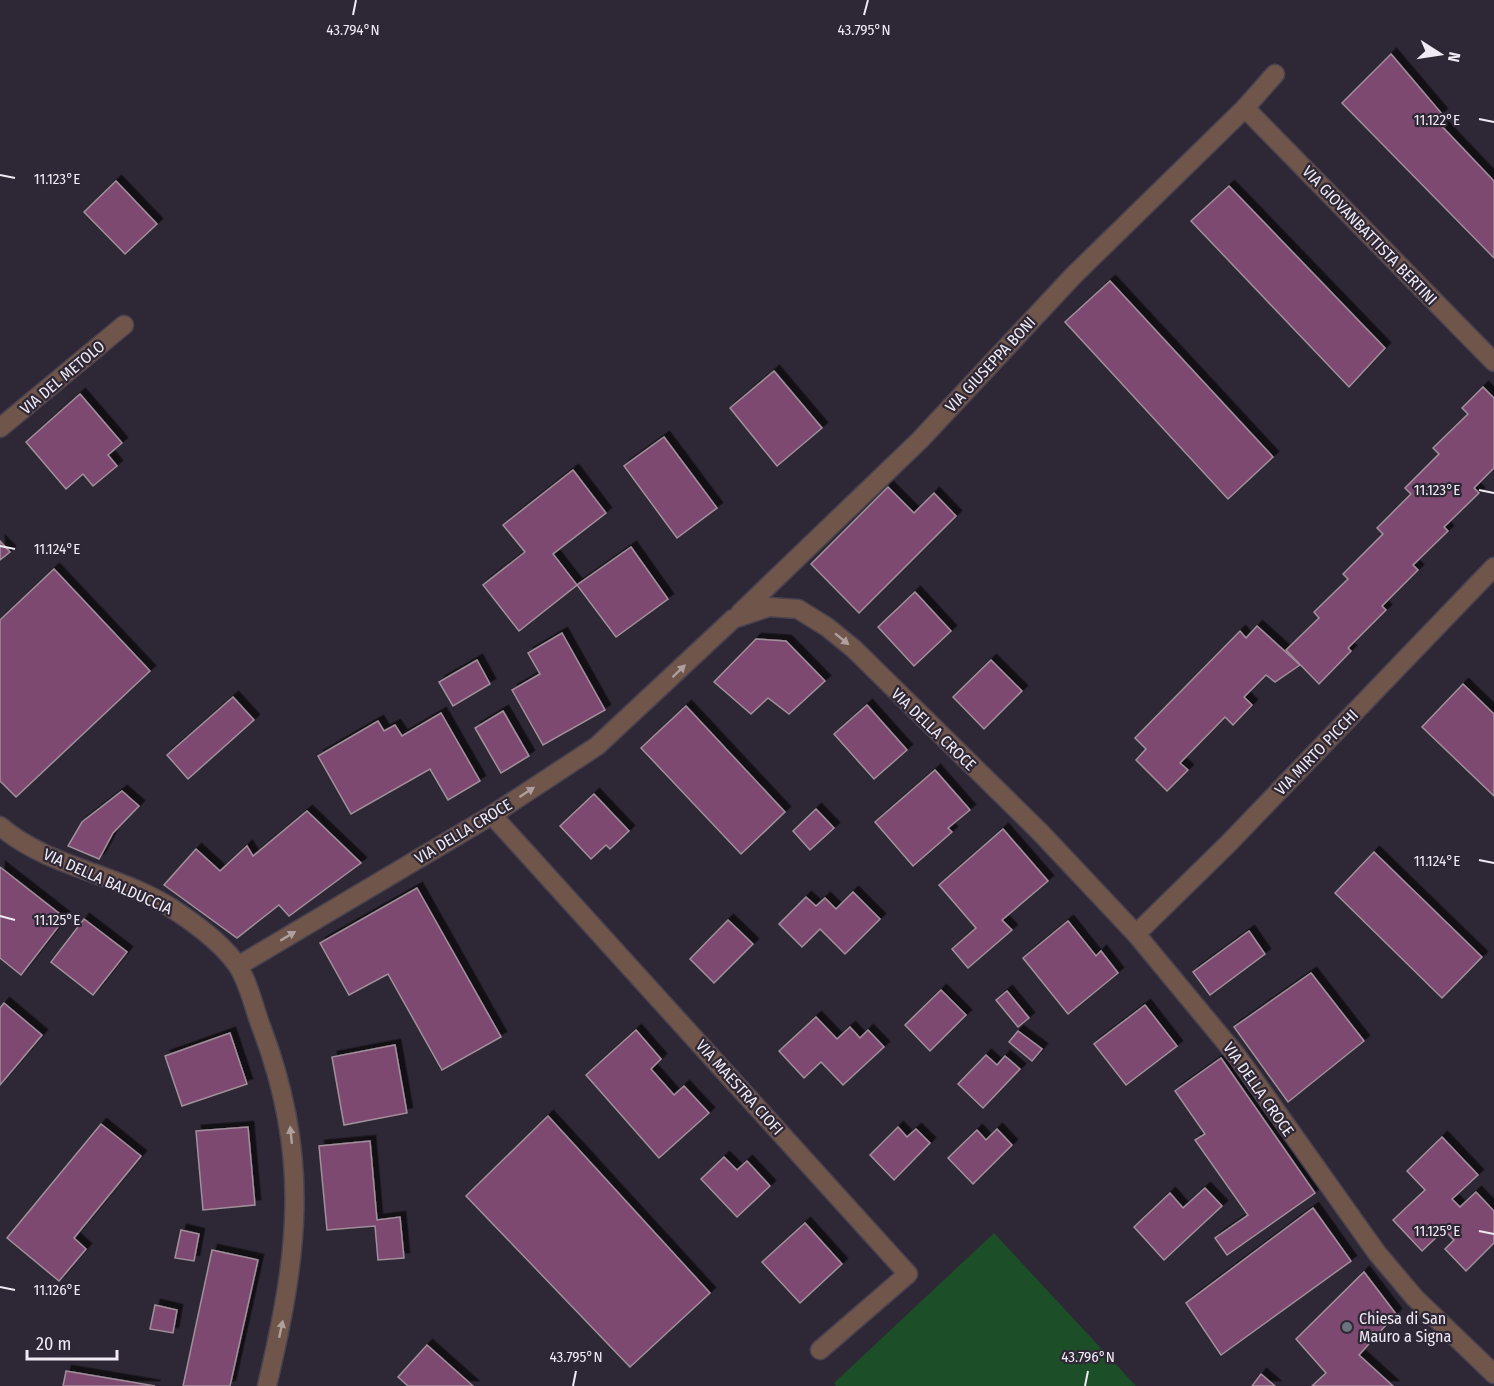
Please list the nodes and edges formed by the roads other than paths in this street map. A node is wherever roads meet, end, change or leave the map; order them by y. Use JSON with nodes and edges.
{"nodes":[{"id":1,"x":1275,"y":74,"type":"dead end"},
{"id":2,"x":1245,"y":108,"type":"junction"},
{"id":3,"x":124,"y":325,"type":"dead end"},
{"id":4,"x":1494,"y":362,"type":"edge"},
{"id":5,"x":0,"y":428,"type":"edge"},
{"id":6,"x":1494,"y":567,"type":"edge"},
{"id":7,"x":734,"y":619,"type":"junction"},
{"id":8,"x":492,"y":815,"type":"junction"},
{"id":9,"x":0,"y":826,"type":"edge"},
{"id":10,"x":1136,"y":934,"type":"junction"},
{"id":11,"x":238,"y":966,"type":"junction"},
{"id":12,"x":820,"y":1350,"type":"dead end"},
{"id":13,"x":1494,"y":1374,"type":"edge"},
{"id":14,"x":267,"y":1386,"type":"edge"}],
"edges":[{"from":1,"to":2,"type":"street","name":"VIA GIUSEPPA BONI"},
{"from":2,"to":4,"type":"street","name":"VIA GIOVANBATTISTA BERTINI"},
{"from":2,"to":7,"type":"street","name":"VIA GIUSEPPA BONI"},
{"from":3,"to":5,"type":"street","name":"VIA DEL METOLO"},
{"from":6,"to":10,"type":"street","name":"VIA MIRTO PICCHI"},
{"from":8,"to":7,"type":"street","name":"VIA DELLA CROCE","one_way":true},
{"from":7,"to":10,"type":"street","name":"VIA DELLA CROCE","one_way":true},
{"from":11,"to":8,"type":"street","name":"VIA DELLA CROCE","one_way":true},
{"from":8,"to":12,"type":"street","name":"VIA MAESTRA CIOFI"},
{"from":9,"to":11,"type":"street","name":"VIA DELLA BALDUCCIA"},
{"from":10,"to":13,"type":"street","name":"VIA DELLA CROCE"},
{"from":14,"to":11,"type":"street","one_way":true}]}
